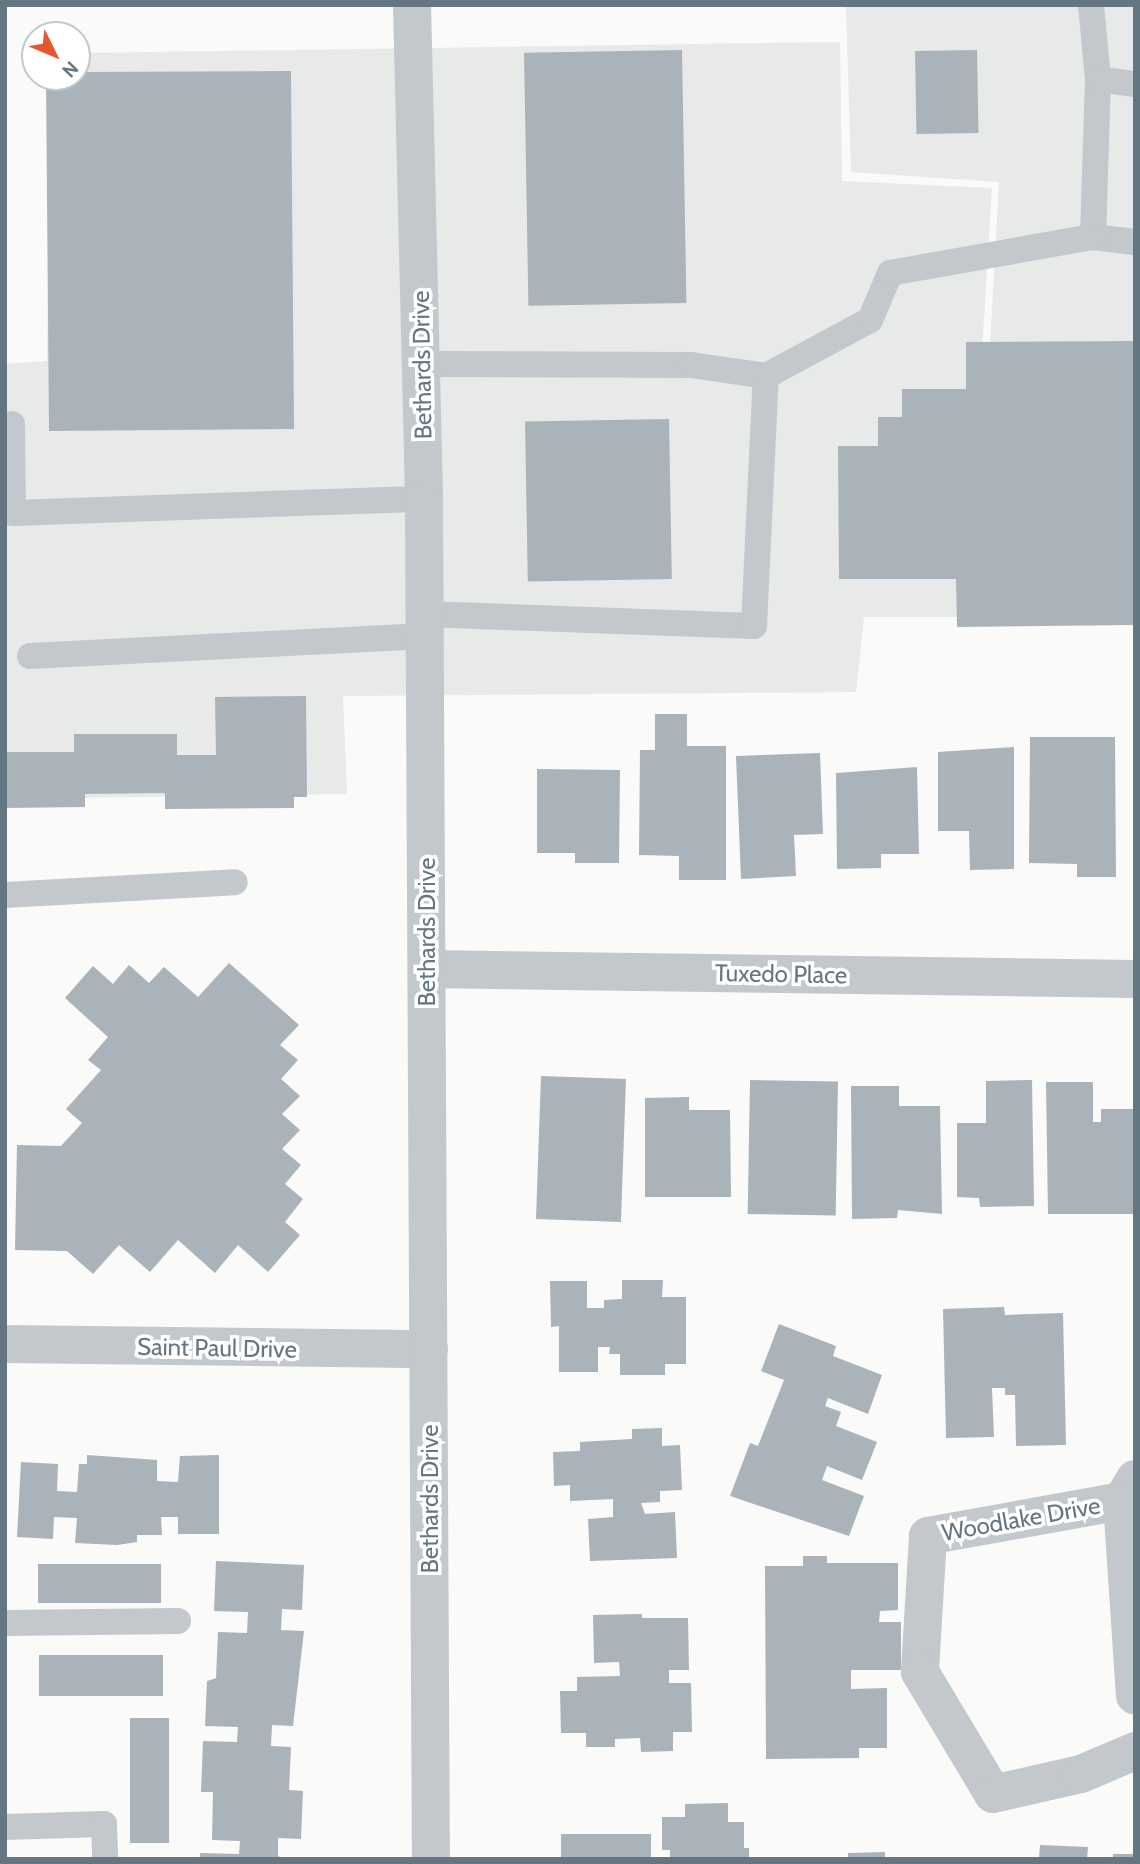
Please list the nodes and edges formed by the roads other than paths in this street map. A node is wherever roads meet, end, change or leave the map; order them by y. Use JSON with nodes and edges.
{"nodes":[{"id":1,"x":412,"y":5,"type":"edge"},
{"id":2,"x":1091,"y":5,"type":"edge"},
{"id":3,"x":1098,"y":79,"type":"junction"},
{"id":4,"x":1135,"y":83,"type":"edge"},
{"id":5,"x":1093,"y":237,"type":"junction"},
{"id":6,"x":1135,"y":242,"type":"edge"},
{"id":7,"x":422,"y":364,"type":"junction"},
{"id":8,"x":766,"y":376,"type":"junction"},
{"id":9,"x":12,"y":424,"type":"dead end"},
{"id":10,"x":424,"y":499,"type":"junction"},
{"id":11,"x":425,"y":625,"type":"junction"},
{"id":12,"x":30,"y":656,"type":"dead end"},
{"id":13,"x":235,"y":882,"type":"dead end"},
{"id":14,"x":5,"y":895,"type":"edge"},
{"id":15,"x":428,"y":969,"type":"junction"},
{"id":16,"x":1135,"y":979,"type":"edge"},
{"id":17,"x":5,"y":1344,"type":"edge"},
{"id":18,"x":429,"y":1349,"type":"junction"},
{"id":19,"x":1128,"y":1490,"type":"edge"},
{"id":20,"x":178,"y":1621,"type":"dead end"},
{"id":21,"x":5,"y":1623,"type":"edge"},
{"id":22,"x":1135,"y":1696,"type":"edge"},
{"id":23,"x":1135,"y":1751,"type":"edge"},
{"id":24,"x":5,"y":1827,"type":"edge"},
{"id":25,"x":105,"y":1859,"type":"edge"},
{"id":26,"x":431,"y":1859,"type":"edge"}],
"edges":[{"from":1,"to":7,"type":"street","name":"Bethards Drive"},
{"from":2,"to":3,"type":"lane"},
{"from":3,"to":4,"type":"lane"},
{"from":3,"to":5,"type":"lane"},
{"from":5,"to":6,"type":"lane"},
{"from":5,"to":8,"type":"lane"},
{"from":7,"to":8,"type":"lane"},
{"from":7,"to":10,"type":"street","name":"Bethards Drive"},
{"from":8,"to":11,"type":"lane"},
{"from":9,"to":10,"type":"lane"},
{"from":10,"to":11,"type":"street","name":"Bethards Drive"},
{"from":11,"to":12,"type":"lane"},
{"from":11,"to":15,"type":"street","name":"Bethards Drive"},
{"from":13,"to":14,"type":"lane"},
{"from":15,"to":16,"type":"street","name":"Tuxedo Place"},
{"from":15,"to":18,"type":"street","name":"Bethards Drive"},
{"from":17,"to":18,"type":"street","name":"Saint Paul Drive"},
{"from":18,"to":26,"type":"street","name":"Bethards Drive"},
{"from":19,"to":22,"type":"street","name":"Woodlake Drive"},
{"from":19,"to":23,"type":"street","name":"Woodlake Drive"},
{"from":20,"to":21,"type":"lane"},
{"from":24,"to":25,"type":"lane"}]}
